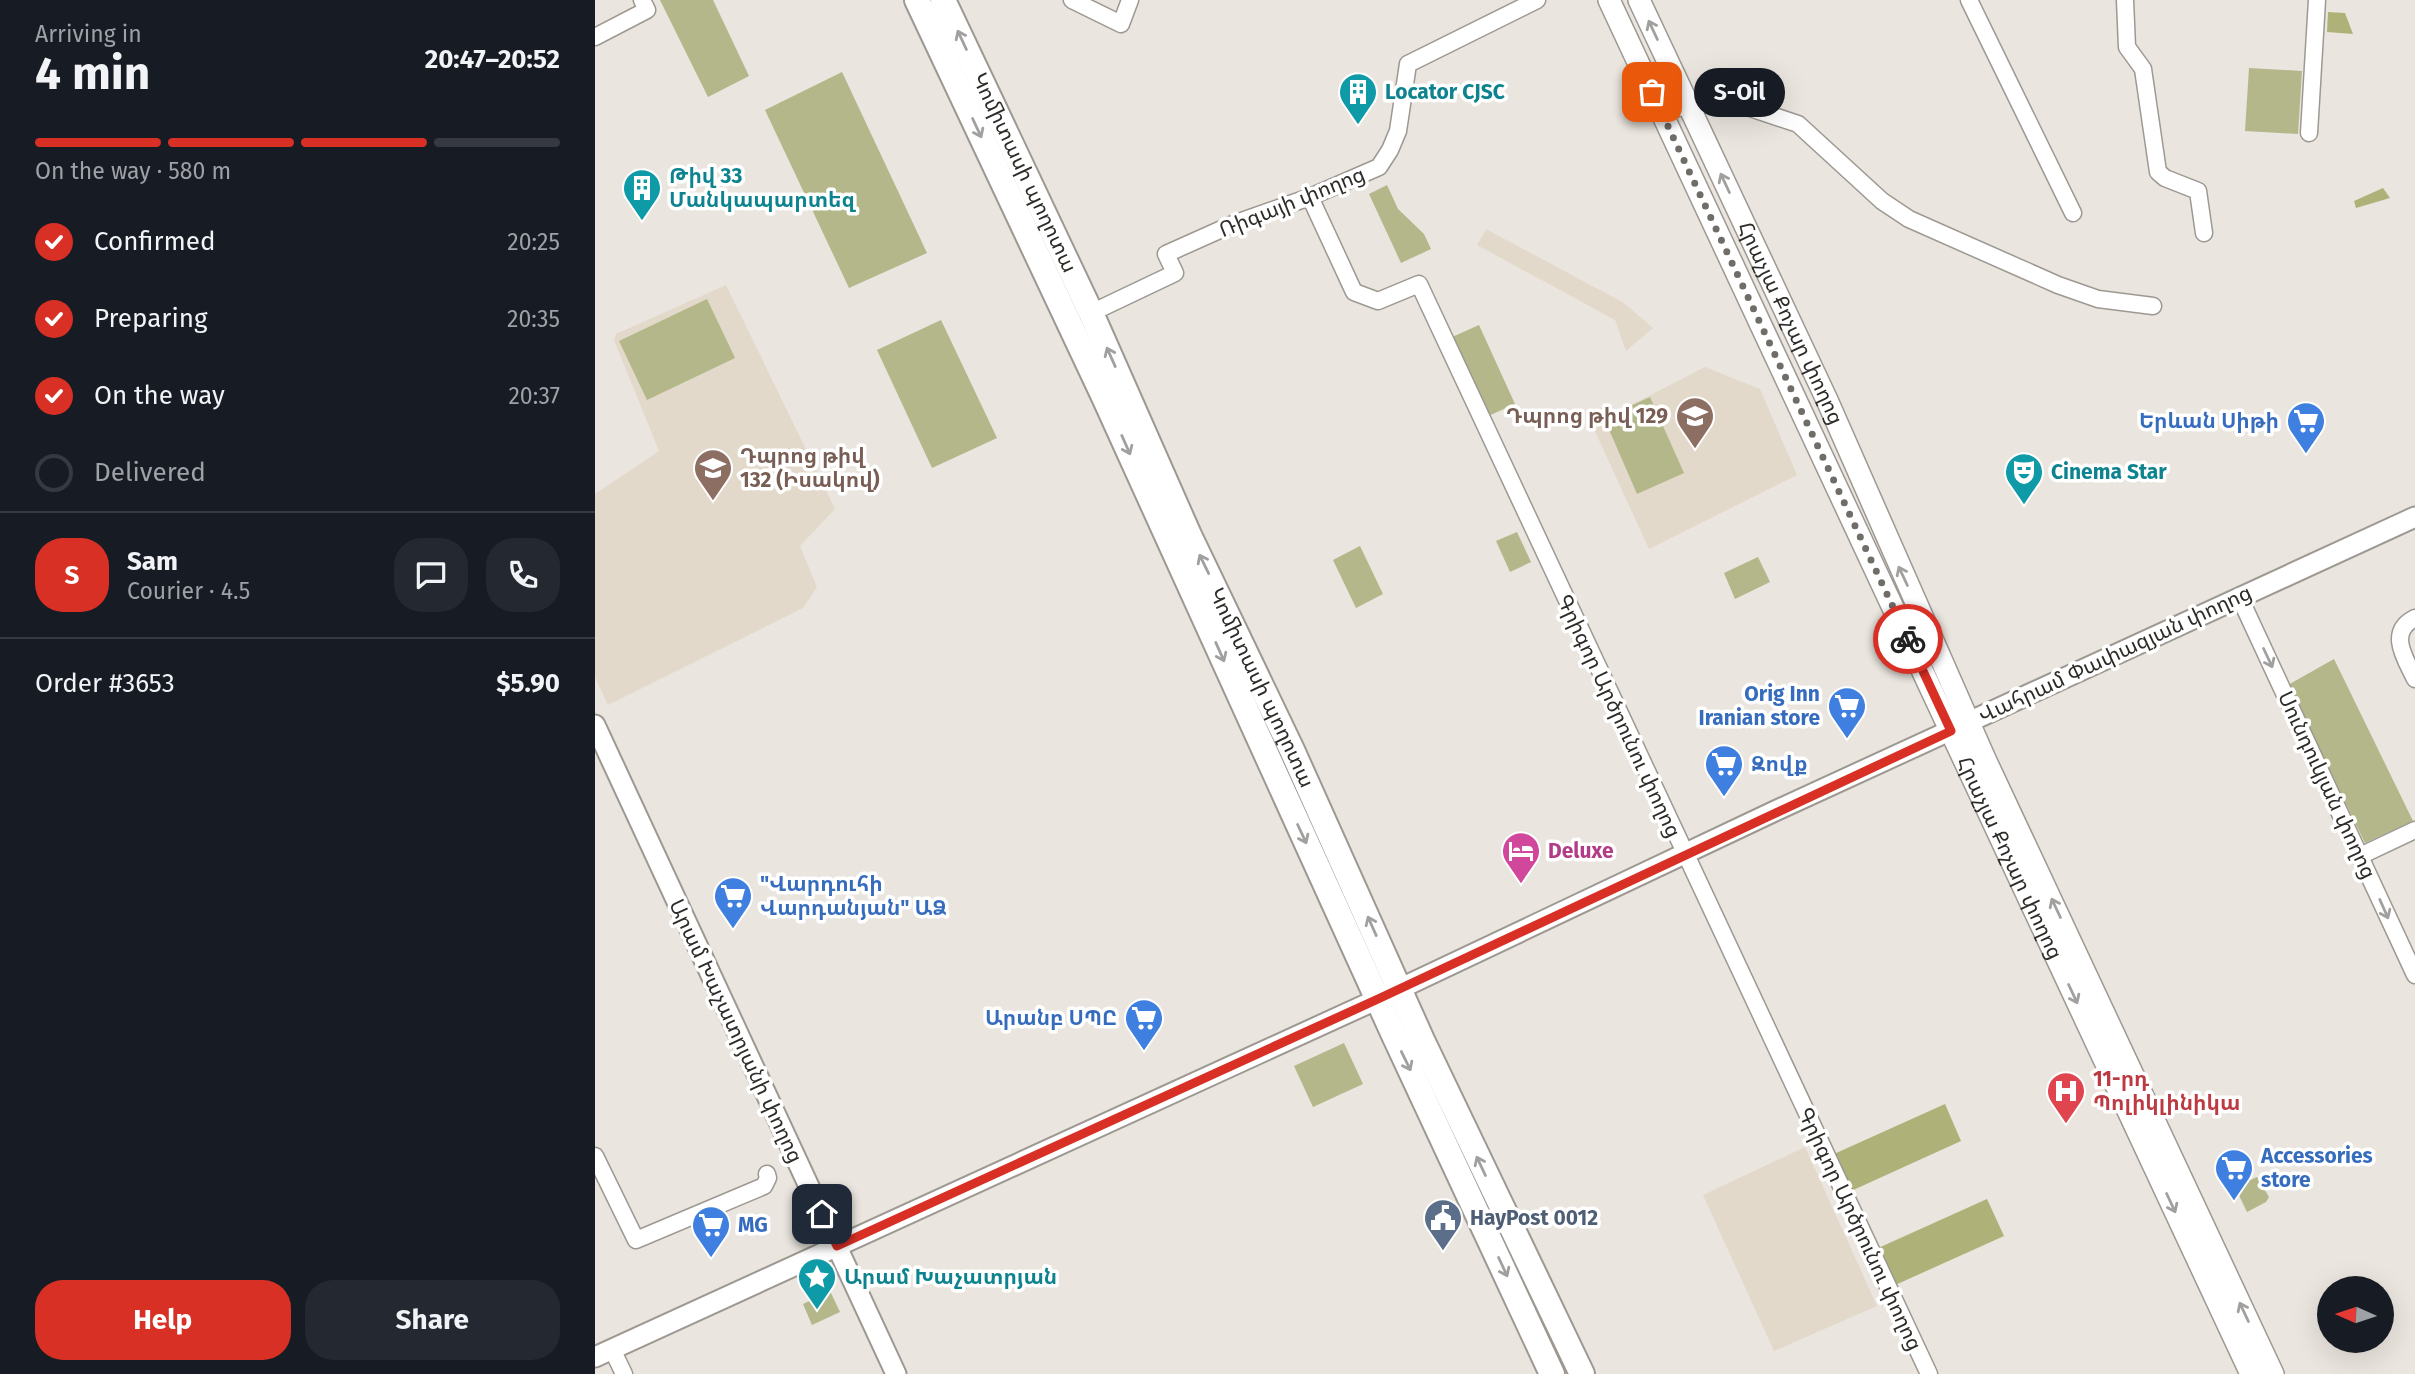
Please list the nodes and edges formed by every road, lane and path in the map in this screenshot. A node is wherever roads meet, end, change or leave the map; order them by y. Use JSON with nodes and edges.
{"nodes":[{"id":1,"x":642,"y":0,"type":"edge"},
{"id":2,"x":917,"y":0,"type":"edge"},
{"id":3,"x":943,"y":0,"type":"edge"},
{"id":4,"x":1072,"y":0,"type":"edge"},
{"id":5,"x":1130,"y":0,"type":"edge"},
{"id":6,"x":1537,"y":0,"type":"edge"},
{"id":7,"x":1609,"y":0,"type":"edge"},
{"id":8,"x":1639,"y":0,"type":"edge"},
{"id":9,"x":1969,"y":0,"type":"edge"},
{"id":10,"x":2125,"y":0,"type":"edge"},
{"id":11,"x":2317,"y":0,"type":"edge"},
{"id":12,"x":595,"y":37,"type":"edge"},
{"id":13,"x":1688,"y":104,"type":"junction"},
{"id":14,"x":1662,"y":113,"type":"junction"},
{"id":15,"x":2309,"y":133,"type":"dead end"},
{"id":16,"x":1310,"y":197,"type":"junction"},
{"id":17,"x":2073,"y":213,"type":"dead end"},
{"id":18,"x":2204,"y":233,"type":"dead end"},
{"id":19,"x":2154,"y":306,"type":"dead end"},
{"id":20,"x":1091,"y":313,"type":"junction"},
{"id":21,"x":2415,"y":517,"type":"edge"},
{"id":22,"x":2239,"y":596,"type":"junction"},
{"id":23,"x":2415,"y":618,"type":"edge"},
{"id":24,"x":2415,"y":679,"type":"edge"},
{"id":25,"x":595,"y":725,"type":"edge"},
{"id":26,"x":1960,"y":727,"type":"junction"},
{"id":27,"x":2415,"y":830,"type":"edge"},
{"id":28,"x":1683,"y":854,"type":"junction"},
{"id":29,"x":2360,"y":856,"type":"junction"},
{"id":30,"x":2415,"y":975,"type":"edge"},
{"id":31,"x":1389,"y":994,"type":"junction"},
{"id":32,"x":595,"y":1156,"type":"edge"},
{"id":33,"x":767,"y":1174,"type":"dead end"},
{"id":34,"x":837,"y":1246,"type":"junction"},
{"id":35,"x":604,"y":1353,"type":"edge"},
{"id":36,"x":624,"y":1374,"type":"edge"},
{"id":37,"x":896,"y":1374,"type":"edge"},
{"id":38,"x":1552,"y":1374,"type":"edge"},
{"id":39,"x":1582,"y":1374,"type":"edge"},
{"id":40,"x":1929,"y":1374,"type":"edge"},
{"id":41,"x":2251,"y":1374,"type":"edge"},
{"id":42,"x":2273,"y":1374,"type":"edge"}],
"edges":[{"from":1,"to":12,"type":"street"},
{"from":2,"to":31,"type":"main road","name":"Կոմիտասի պողոտա","one_way":true},
{"from":20,"to":3,"type":"main road","name":"Կոմիտասի պողոտա","one_way":true},
{"from":4,"to":5,"type":"street"},
{"from":6,"to":16,"type":"street","name":"Ռիգայի փողոց"},
{"from":7,"to":14,"type":"main road","name":"Հրաչյա Քոչար փողոց"},
{"from":13,"to":8,"type":"main road","name":"Հրաչյա Քոչար փողոց","one_way":true},
{"from":9,"to":17,"type":"street"},
{"from":10,"to":18,"type":"street"},
{"from":11,"to":15,"type":"street"},
{"from":13,"to":14,"type":"street"},
{"from":13,"to":19,"type":"street"},
{"from":26,"to":13,"type":"main road","name":"Հրաչյա Քոչար փողոց","one_way":true},
{"from":14,"to":26,"type":"main road","name":"Հրաչյա Քոչար փողոց"},
{"from":16,"to":20,"type":"street","name":"Ռիգայի փողոց"},
{"from":16,"to":28,"type":"street","name":"Գրիգոր Արծրունու փողոց"},
{"from":31,"to":20,"type":"main road","name":"Կոմիտասի պողոտա","one_way":true},
{"from":21,"to":22,"type":"street","name":"Վահրամ Փափազյան փողոց"},
{"from":22,"to":26,"type":"street","name":"Վահրամ Փափազյան փողոց"},
{"from":22,"to":29,"type":"street","name":"Սունդուկյան փողոց","one_way":true},
{"from":23,"to":24,"type":"street"},
{"from":25,"to":34,"type":"street","name":"Արամ Խաչատրյանի փողոց"},
{"from":26,"to":28,"type":"street","name":"Վահրամ Փափազյան փողոց"},
{"from":26,"to":41,"type":"main road","name":"Հրաչյա Քոչար փողոց","one_way":true},
{"from":42,"to":26,"type":"main road","name":"Հրաչյա Քոչար փողոց","one_way":true},
{"from":27,"to":29,"type":"street"},
{"from":28,"to":31,"type":"street","name":"Վահրամ Փափազյան փողոց"},
{"from":28,"to":40,"type":"street","name":"Գրիգոր Արծրունու փողոց"},
{"from":29,"to":30,"type":"street","name":"Սունդուկյան փողոց","one_way":true},
{"from":31,"to":34,"type":"street","name":"Վահրամ Փափազյան փողոց"},
{"from":31,"to":38,"type":"main road","name":"Կոմիտասի պողոտա","one_way":true},
{"from":39,"to":31,"type":"main road","name":"Կոմիտասի պողոտա","one_way":true},
{"from":32,"to":33,"type":"street"},
{"from":34,"to":35,"type":"street","name":"Վահրամ Փափազյան փողոց"},
{"from":34,"to":37,"type":"street","name":"Արամ Խաչատրյանի փողոց"},
{"from":35,"to":36,"type":"street"}]}
